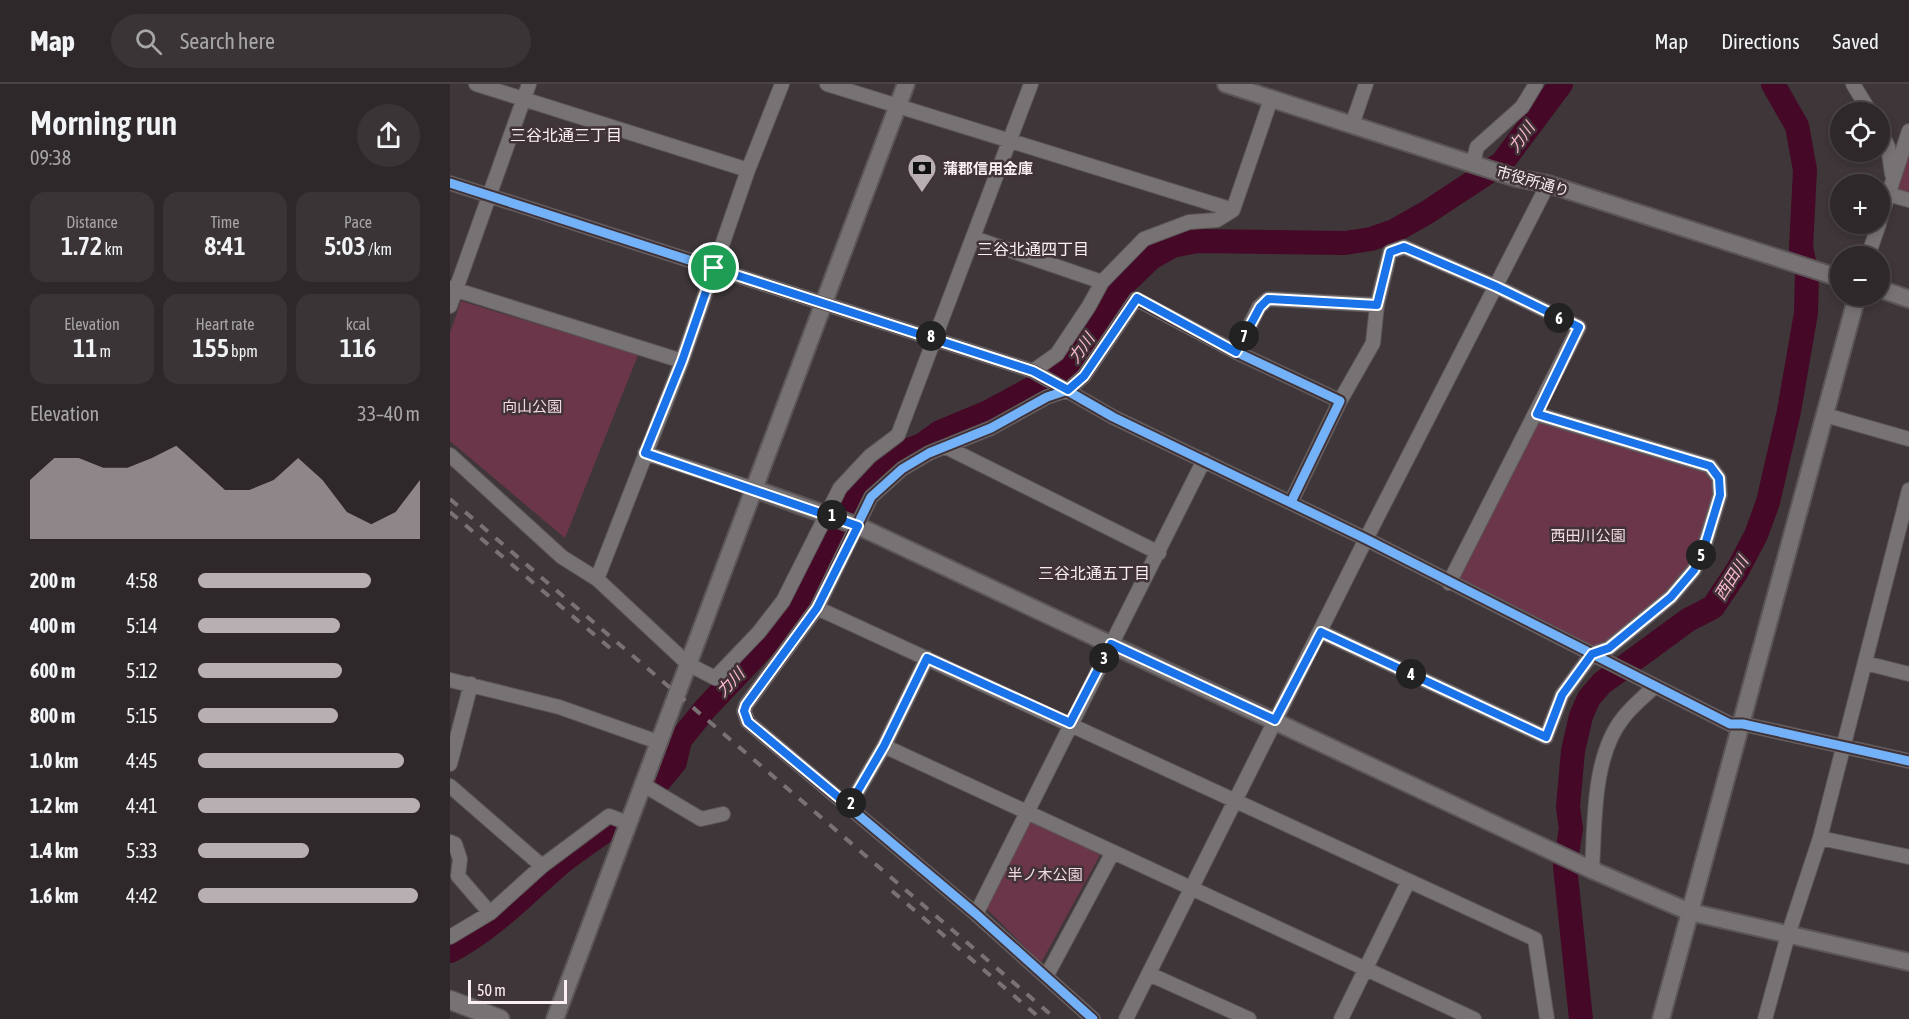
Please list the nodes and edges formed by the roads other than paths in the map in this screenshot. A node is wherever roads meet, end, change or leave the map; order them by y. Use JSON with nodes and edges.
{"nodes":[{"id":1,"x":476,"y":84,"type":"edge"},
{"id":2,"x":529,"y":84,"type":"edge"},
{"id":3,"x":782,"y":84,"type":"edge"},
{"id":4,"x":827,"y":84,"type":"edge"},
{"id":5,"x":906,"y":84,"type":"edge"},
{"id":6,"x":1031,"y":84,"type":"edge"},
{"id":7,"x":1226,"y":84,"type":"edge"},
{"id":8,"x":1366,"y":84,"type":"edge"},
{"id":9,"x":1536,"y":84,"type":"edge"},
{"id":10,"x":1853,"y":84,"type":"edge"},
{"id":11,"x":523,"y":99,"type":"junction"},
{"id":12,"x":1271,"y":99,"type":"junction"},
{"id":13,"x":1864,"y":102,"type":"edge"},
{"id":14,"x":898,"y":106,"type":"junction"},
{"id":15,"x":1352,"y":125,"type":"junction"},
{"id":16,"x":1909,"y":131,"type":"edge"},
{"id":17,"x":1011,"y":141,"type":"junction"},
{"id":18,"x":1890,"y":157,"type":"edge"},
{"id":19,"x":1473,"y":163,"type":"junction"},
{"id":20,"x":748,"y":170,"type":"junction"},
{"id":21,"x":1890,"y":180,"type":"edge"},
{"id":22,"x":450,"y":183,"type":"edge"},
{"id":23,"x":1548,"y":184,"type":"junction"},
{"id":24,"x":1890,"y":188,"type":"edge"},
{"id":25,"x":490,"y":195,"type":"junction"},
{"id":26,"x":1890,"y":195,"type":"edge"},
{"id":27,"x":1909,"y":200,"type":"edge"},
{"id":28,"x":1233,"y":210,"type":"junction"},
{"id":29,"x":974,"y":238,"type":"junction"},
{"id":30,"x":714,"y":268,"type":"junction"},
{"id":31,"x":1830,"y":275,"type":"edge"},
{"id":32,"x":1102,"y":282,"type":"junction"},
{"id":33,"x":1497,"y":287,"type":"junction"},
{"id":34,"x":453,"y":289,"type":"edge"},
{"id":35,"x":1890,"y":292,"type":"edge"},
{"id":36,"x":1909,"y":299,"type":"edge"},
{"id":37,"x":824,"y":303,"type":"junction"},
{"id":38,"x":1377,"y":305,"type":"junction"},
{"id":39,"x":450,"y":306,"type":"edge"},
{"id":40,"x":1854,"y":306,"type":"edge"},
{"id":41,"x":935,"y":338,"type":"junction"},
{"id":42,"x":1236,"y":352,"type":"junction"},
{"id":43,"x":682,"y":361,"type":"junction"},
{"id":44,"x":1035,"y":372,"type":"junction"},
{"id":45,"x":1064,"y":388,"type":"junction"},
{"id":46,"x":1341,"y":401,"type":"junction"},
{"id":47,"x":1537,"y":414,"type":"junction"},
{"id":48,"x":1825,"y":415,"type":"junction"},
{"id":49,"x":1909,"y":438,"type":"edge"},
{"id":50,"x":946,"y":447,"type":"junction"},
{"id":51,"x":645,"y":453,"type":"junction"},
{"id":52,"x":450,"y":455,"type":"edge"},
{"id":53,"x":1204,"y":460,"type":"junction"},
{"id":54,"x":754,"y":489,"type":"junction"},
{"id":55,"x":1909,"y":490,"type":"edge"},
{"id":56,"x":1292,"y":502,"type":"junction"},
{"id":57,"x":830,"y":514,"type":"junction"},
{"id":58,"x":858,"y":526,"type":"junction"},
{"id":59,"x":1366,"y":539,"type":"junction"},
{"id":60,"x":1159,"y":553,"type":"junction"},
{"id":61,"x":597,"y":579,"type":"junction"},
{"id":62,"x":1449,"y":583,"type":"junction"},
{"id":63,"x":817,"y":608,"type":"junction"},
{"id":64,"x":1321,"y":632,"type":"junction"},
{"id":65,"x":1111,"y":644,"type":"junction"},
{"id":66,"x":1596,"y":657,"type":"junction"},
{"id":67,"x":927,"y":658,"type":"junction"},
{"id":68,"x":1865,"y":663,"type":"junction"},
{"id":69,"x":688,"y":664,"type":"junction"},
{"id":70,"x":1909,"y":674,"type":"edge"},
{"id":71,"x":450,"y":680,"type":"edge"},
{"id":72,"x":471,"y":684,"type":"junction"},
{"id":73,"x":1657,"y":686,"type":"junction"},
{"id":74,"x":1275,"y":720,"type":"junction"},
{"id":75,"x":455,"y":723,"type":"edge"},
{"id":76,"x":1070,"y":723,"type":"junction"},
{"id":77,"x":1743,"y":724,"type":"junction"},
{"id":78,"x":658,"y":742,"type":"junction"},
{"id":79,"x":884,"y":746,"type":"junction"},
{"id":80,"x":1841,"y":746,"type":"junction"},
{"id":81,"x":1909,"y":761,"type":"edge"},
{"id":82,"x":450,"y":764,"type":"edge"},
{"id":83,"x":642,"y":784,"type":"junction"},
{"id":84,"x":450,"y":786,"type":"edge"},
{"id":85,"x":1234,"y":800,"type":"junction"},
{"id":86,"x":849,"y":806,"type":"junction"},
{"id":87,"x":1026,"y":812,"type":"junction"},
{"id":88,"x":723,"y":814,"type":"dead end"},
{"id":89,"x":628,"y":823,"type":"junction"},
{"id":90,"x":1820,"y":838,"type":"junction"},
{"id":91,"x":450,"y":842,"type":"edge"},
{"id":92,"x":1113,"y":852,"type":"junction"},
{"id":93,"x":1909,"y":857,"type":"edge"},
{"id":94,"x":542,"y":866,"type":"junction"},
{"id":95,"x":1588,"y":867,"type":"junction"},
{"id":96,"x":1408,"y":882,"type":"junction"},
{"id":97,"x":1193,"y":889,"type":"junction"},
{"id":98,"x":1690,"y":912,"type":"junction"},
{"id":99,"x":490,"y":913,"type":"junction"},
{"id":100,"x":976,"y":914,"type":"junction"},
{"id":101,"x":1788,"y":935,"type":"junction"},
{"id":102,"x":450,"y":937,"type":"edge"},
{"id":103,"x":1909,"y":962,"type":"edge"},
{"id":104,"x":1366,"y":969,"type":"junction"},
{"id":105,"x":1149,"y":974,"type":"junction"},
{"id":106,"x":1047,"y":975,"type":"junction"},
{"id":107,"x":450,"y":1000,"type":"edge"},
{"id":108,"x":500,"y":1019,"type":"edge"},
{"id":109,"x":555,"y":1019,"type":"edge"},
{"id":110,"x":1093,"y":1019,"type":"edge"},
{"id":111,"x":1126,"y":1019,"type":"edge"},
{"id":112,"x":1249,"y":1019,"type":"edge"},
{"id":113,"x":1341,"y":1019,"type":"edge"},
{"id":114,"x":1474,"y":1019,"type":"edge"},
{"id":115,"x":1547,"y":1019,"type":"edge"},
{"id":116,"x":1661,"y":1019,"type":"edge"},
{"id":117,"x":1765,"y":1019,"type":"edge"}],
"edges":[{"from":1,"to":11,"type":"street"},
{"from":2,"to":11,"type":"street"},
{"from":3,"to":20,"type":"street"},
{"from":4,"to":14,"type":"street"},
{"from":5,"to":14,"type":"street"},
{"from":6,"to":17,"type":"street"},
{"from":7,"to":12,"type":"street","name":"市役所通り"},
{"from":8,"to":15,"type":"street"},
{"from":9,"to":19,"type":"street"},
{"from":10,"to":13,"type":"street"},
{"from":11,"to":20,"type":"street"},
{"from":11,"to":25,"type":"street"},
{"from":12,"to":15,"type":"street","name":"市役所通り"},
{"from":12,"to":28,"type":"street"},
{"from":14,"to":17,"type":"street"},
{"from":14,"to":37,"type":"street"},
{"from":15,"to":19,"type":"street","name":"市役所通り"},
{"from":16,"to":24,"type":"street"},
{"from":17,"to":28,"type":"street"},
{"from":17,"to":29,"type":"street"},
{"from":18,"to":21,"type":"street"},
{"from":19,"to":23,"type":"street","name":"市役所通り"},
{"from":20,"to":30,"type":"street"},
{"from":22,"to":25,"type":"street"},
{"from":23,"to":31,"type":"street","name":"市役所通り"},
{"from":23,"to":33,"type":"street"},
{"from":25,"to":30,"type":"street"},
{"from":25,"to":34,"type":"street"},
{"from":26,"to":27,"type":"street"},
{"from":28,"to":32,"type":"street"},
{"from":29,"to":32,"type":"street"},
{"from":29,"to":41,"type":"street"},
{"from":30,"to":37,"type":"street"},
{"from":30,"to":43,"type":"street"},
{"from":32,"to":44,"type":"street"},
{"from":33,"to":38,"type":"street"},
{"from":33,"to":47,"type":"street"},
{"from":33,"to":59,"type":"street"},
{"from":34,"to":39,"type":"street"},
{"from":34,"to":43,"type":"street"},
{"from":35,"to":36,"type":"street"},
{"from":37,"to":41,"type":"street"},
{"from":37,"to":54,"type":"street"},
{"from":38,"to":42,"type":"street"},
{"from":38,"to":46,"type":"street"},
{"from":40,"to":48,"type":"street"},
{"from":41,"to":44,"type":"street"},
{"from":41,"to":57,"type":"street"},
{"from":42,"to":45,"type":"street"},
{"from":42,"to":46,"type":"street"},
{"from":43,"to":51,"type":"street"},
{"from":44,"to":45,"type":"street"},
{"from":45,"to":50,"type":"street"},
{"from":45,"to":53,"type":"street"},
{"from":46,"to":56,"type":"street"},
{"from":47,"to":62,"type":"street"},
{"from":47,"to":66,"type":"street"},
{"from":48,"to":49,"type":"street"},
{"from":48,"to":77,"type":"street"},
{"from":50,"to":58,"type":"street"},
{"from":50,"to":60,"type":"street"},
{"from":51,"to":54,"type":"street"},
{"from":51,"to":61,"type":"street"},
{"from":52,"to":61,"type":"street"},
{"from":53,"to":56,"type":"street"},
{"from":53,"to":60,"type":"street"},
{"from":54,"to":57,"type":"street"},
{"from":54,"to":69,"type":"street"},
{"from":55,"to":68,"type":"street"},
{"from":56,"to":59,"type":"street"},
{"from":57,"to":58,"type":"street"},
{"from":57,"to":69,"type":"street"},
{"from":58,"to":63,"type":"street"},
{"from":58,"to":65,"type":"street"},
{"from":59,"to":62,"type":"street"},
{"from":59,"to":64,"type":"street"},
{"from":60,"to":65,"type":"street"},
{"from":61,"to":69,"type":"street"},
{"from":62,"to":66,"type":"street"},
{"from":63,"to":67,"type":"street"},
{"from":63,"to":86,"type":"street"},
{"from":64,"to":66,"type":"street"},
{"from":64,"to":74,"type":"street"},
{"from":65,"to":74,"type":"street"},
{"from":65,"to":76,"type":"street"},
{"from":66,"to":73,"type":"street"},
{"from":67,"to":76,"type":"street"},
{"from":67,"to":79,"type":"street"},
{"from":68,"to":70,"type":"street"},
{"from":68,"to":80,"type":"street"},
{"from":69,"to":78,"type":"street"},
{"from":71,"to":72,"type":"street"},
{"from":72,"to":75,"type":"street"},
{"from":72,"to":78,"type":"street"},
{"from":73,"to":77,"type":"street"},
{"from":73,"to":95,"type":"street"},
{"from":74,"to":85,"type":"street"},
{"from":74,"to":95,"type":"street"},
{"from":75,"to":82,"type":"street"},
{"from":76,"to":85,"type":"street"},
{"from":76,"to":87,"type":"street"},
{"from":77,"to":80,"type":"street"},
{"from":77,"to":98,"type":"street"},
{"from":78,"to":83,"type":"street"},
{"from":79,"to":86,"type":"street"},
{"from":79,"to":87,"type":"street"},
{"from":80,"to":81,"type":"street"},
{"from":80,"to":90,"type":"street"},
{"from":83,"to":88,"type":"street"},
{"from":83,"to":89,"type":"street"},
{"from":84,"to":94,"type":"street"},
{"from":85,"to":96,"type":"street"},
{"from":85,"to":97,"type":"street"},
{"from":86,"to":100,"type":"street"},
{"from":87,"to":92,"type":"street"},
{"from":87,"to":100,"type":"street"},
{"from":89,"to":94,"type":"street"},
{"from":89,"to":109,"type":"street"},
{"from":90,"to":93,"type":"street"},
{"from":90,"to":101,"type":"street"},
{"from":91,"to":99,"type":"street"},
{"from":92,"to":97,"type":"street"},
{"from":92,"to":106,"type":"street"},
{"from":94,"to":99,"type":"street"},
{"from":95,"to":98,"type":"street"},
{"from":96,"to":104,"type":"street"},
{"from":96,"to":115,"type":"street"},
{"from":97,"to":104,"type":"street"},
{"from":97,"to":105,"type":"street"},
{"from":98,"to":101,"type":"street"},
{"from":98,"to":116,"type":"street"},
{"from":99,"to":102,"type":"street"},
{"from":100,"to":106,"type":"street"},
{"from":101,"to":103,"type":"street"},
{"from":101,"to":117,"type":"street"},
{"from":104,"to":113,"type":"street"},
{"from":104,"to":114,"type":"street"},
{"from":105,"to":111,"type":"street"},
{"from":105,"to":112,"type":"street"},
{"from":106,"to":110,"type":"street"},
{"from":107,"to":108,"type":"main road"}]}
